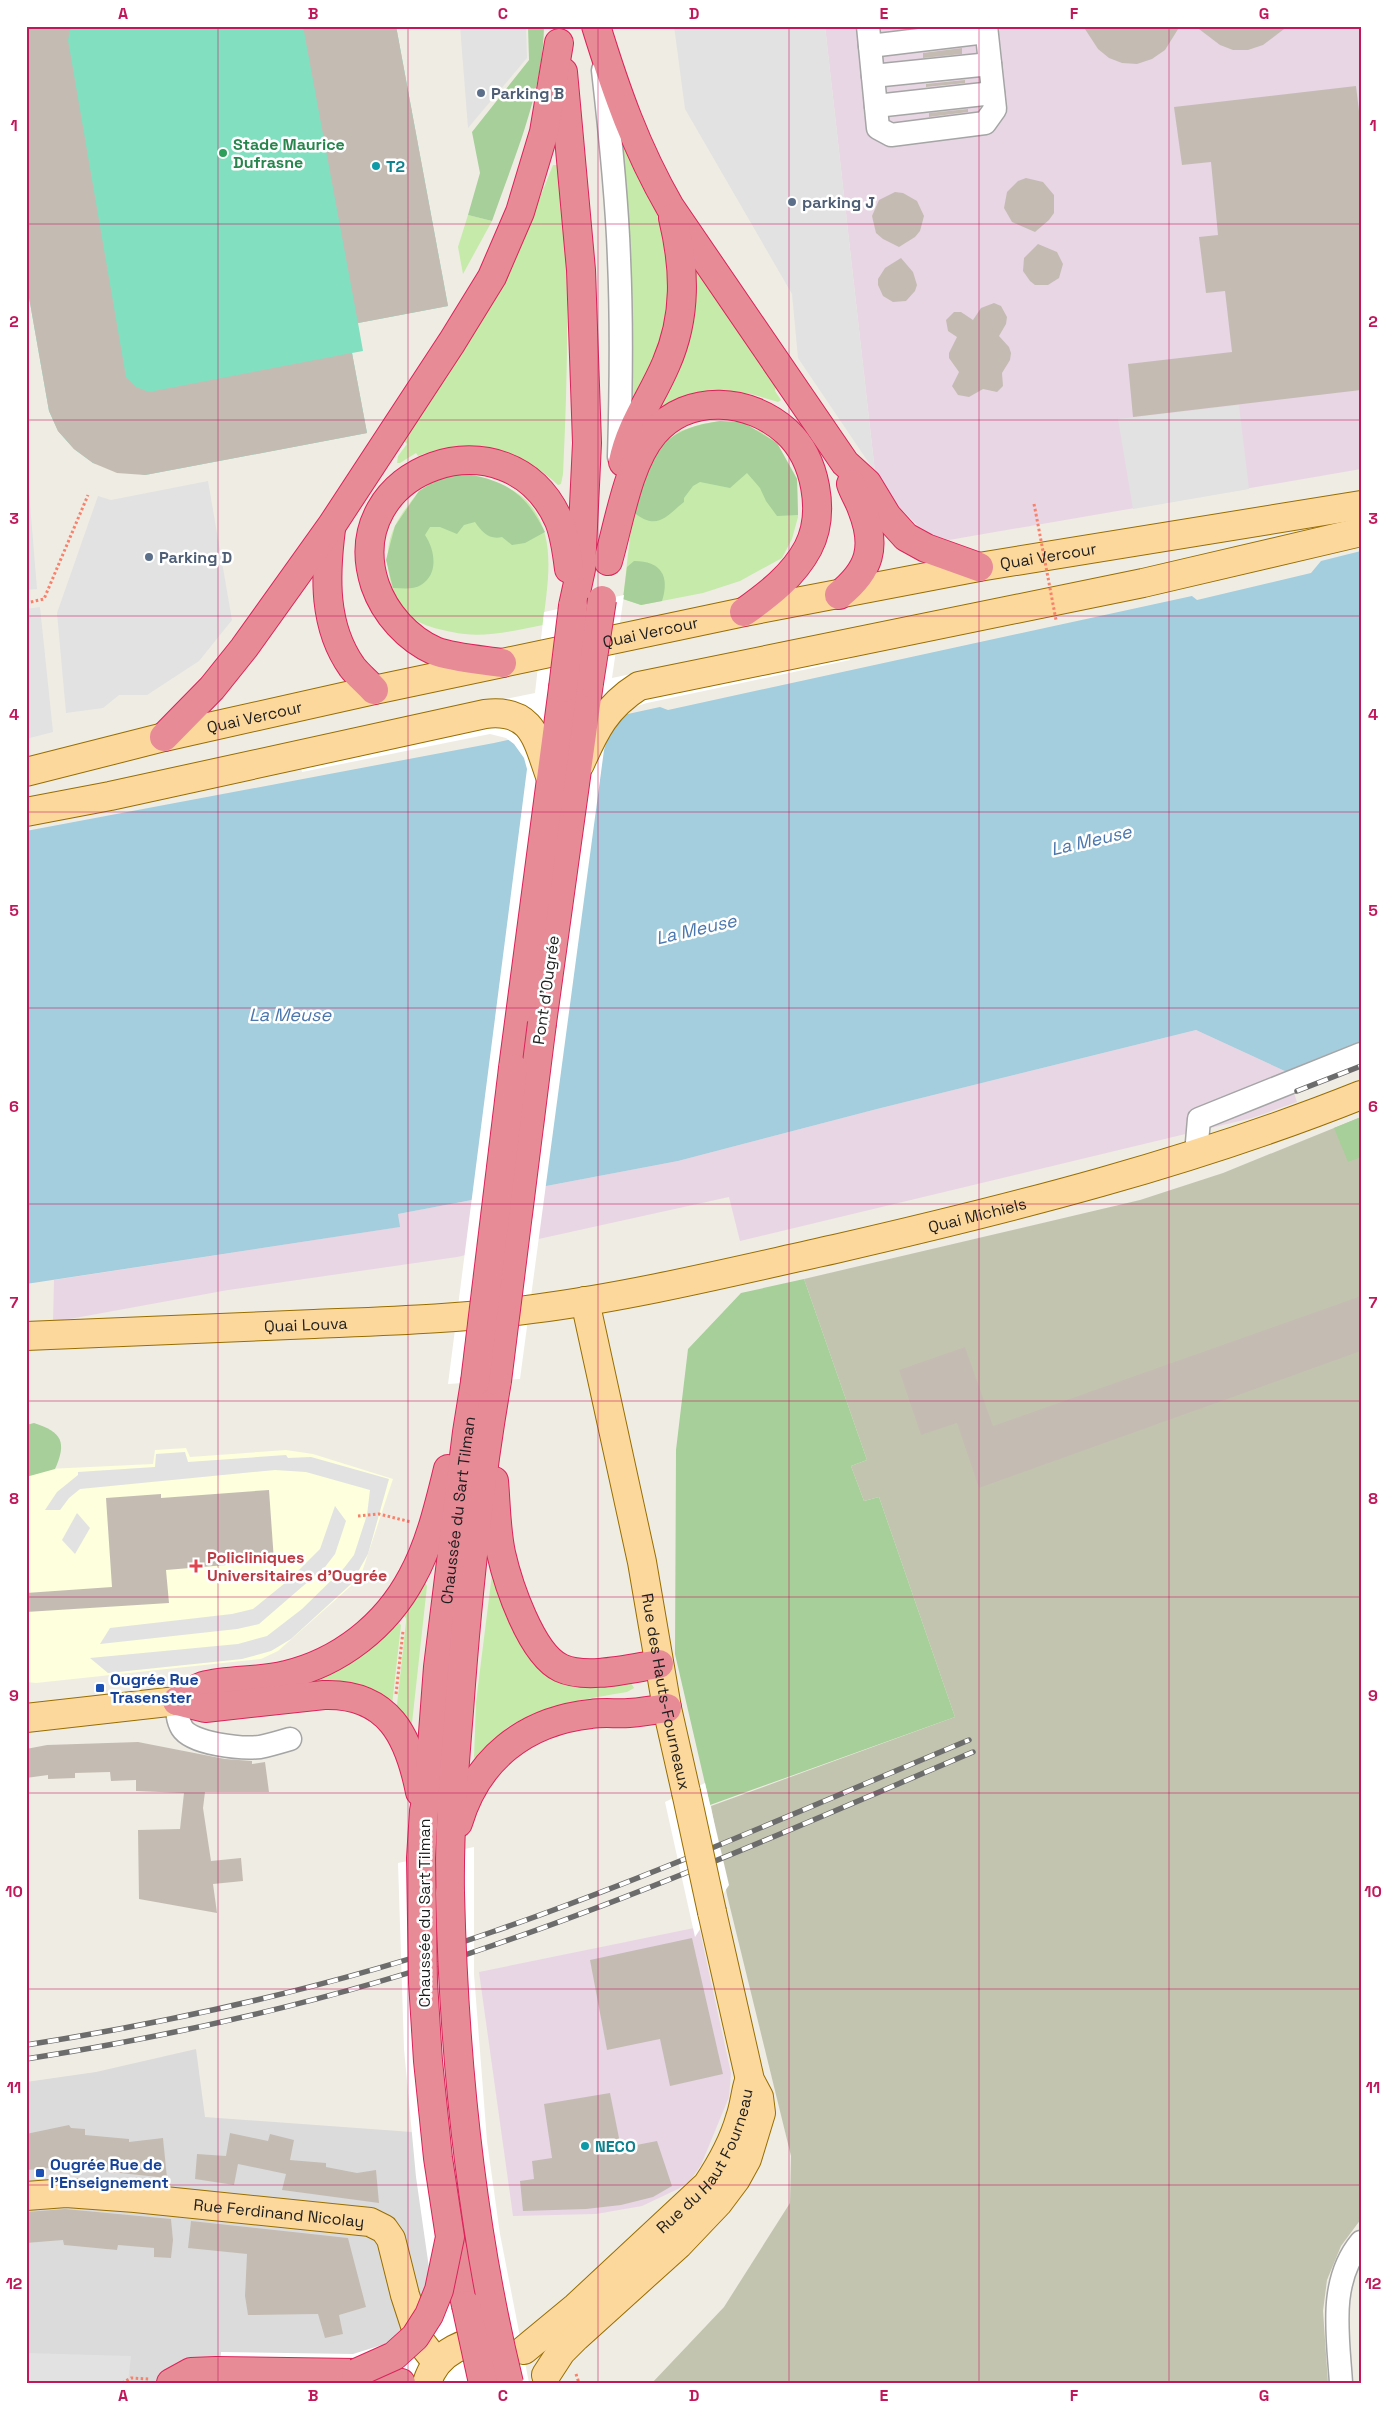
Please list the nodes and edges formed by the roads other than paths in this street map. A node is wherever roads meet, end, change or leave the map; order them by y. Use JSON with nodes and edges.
{"nodes":[{"id":1,"x":986,"y":29,"type":"edge"},
{"id":2,"x":597,"y":30,"type":"edge"},
{"id":3,"x":559,"y":35,"type":"edge"},
{"id":4,"x":869,"y":36,"type":"edge"},
{"id":5,"x":990,"y":64,"type":"junction"},
{"id":6,"x":873,"y":76,"type":"junction"},
{"id":7,"x":993,"y":93,"type":"junction"},
{"id":8,"x":876,"y":106,"type":"junction"},
{"id":9,"x":670,"y":206,"type":"junction"},
{"id":10,"x":846,"y":463,"type":"junction"},
{"id":11,"x":619,"y":485,"type":"junction"},
{"id":12,"x":1361,"y":498,"type":"edge"},
{"id":13,"x":1361,"y":505,"type":"edge"},
{"id":14,"x":1279,"y":517,"type":"junction"},
{"id":15,"x":332,"y":525,"type":"junction"},
{"id":16,"x":1361,"y":532,"type":"edge"},
{"id":17,"x":608,"y":561,"type":"junction"},
{"id":18,"x":979,"y":567,"type":"junction"},
{"id":19,"x":839,"y":595,"type":"junction"},
{"id":20,"x":573,"y":606,"type":"junction"},
{"id":21,"x":744,"y":612,"type":"junction"},
{"id":22,"x":502,"y":663,"type":"junction"},
{"id":23,"x":374,"y":690,"type":"junction"},
{"id":24,"x":164,"y":737,"type":"junction"},
{"id":25,"x":26,"y":772,"type":"edge"},
{"id":26,"x":563,"y":777,"type":"junction"},
{"id":27,"x":26,"y":812,"type":"edge"},
{"id":28,"x":1361,"y":1054,"type":"edge"},
{"id":29,"x":1361,"y":1095,"type":"edge"},
{"id":30,"x":1196,"y":1154,"type":"junction"},
{"id":31,"x":585,"y":1301,"type":"junction"},
{"id":32,"x":26,"y":1336,"type":"edge"},
{"id":33,"x":486,"y":1382,"type":"joint"},
{"id":34,"x":478,"y":1431,"type":"junction"},
{"id":35,"x":659,"y":1664,"type":"junction"},
{"id":36,"x":177,"y":1701,"type":"junction"},
{"id":37,"x":667,"y":1708,"type":"junction"},
{"id":38,"x":26,"y":1718,"type":"edge"},
{"id":39,"x":290,"y":1739,"type":"dead end"},
{"id":40,"x":424,"y":1811,"type":"junction"},
{"id":41,"x":450,"y":1854,"type":"junction"},
{"id":42,"x":750,"y":2080,"type":"junction"},
{"id":43,"x":26,"y":2196,"type":"edge"},
{"id":44,"x":450,"y":2237,"type":"junction"},
{"id":45,"x":1361,"y":2242,"type":"edge"},
{"id":46,"x":524,"y":2350,"type":"junction"},
{"id":47,"x":356,"y":2373,"type":"junction"},
{"id":48,"x":432,"y":2373,"type":"edge"},
{"id":49,"x":547,"y":2379,"type":"edge"},
{"id":50,"x":162,"y":2381,"type":"edge"},
{"id":51,"x":401,"y":2383,"type":"edge"},
{"id":52,"x":483,"y":2383,"type":"edge"},
{"id":53,"x":509,"y":2383,"type":"edge"},
{"id":54,"x":1341,"y":2383,"type":"edge"}],
"edges":[{"from":1,"to":4,"type":"street"},
{"from":1,"to":5,"type":"street"},
{"from":2,"to":9,"type":"highway"},
{"from":2,"to":11,"type":"street"},
{"from":3,"to":15,"type":"highway"},
{"from":3,"to":20,"type":"highway"},
{"from":4,"to":6,"type":"street"},
{"from":5,"to":6,"type":"street"},
{"from":5,"to":7,"type":"street"},
{"from":6,"to":8,"type":"street"},
{"from":7,"to":8,"type":"street"},
{"from":7,"to":8,"type":"street"},
{"from":9,"to":10,"type":"highway"},
{"from":9,"to":11,"type":"highway"},
{"from":10,"to":18,"type":"highway"},
{"from":10,"to":19,"type":"highway"},
{"from":11,"to":17,"type":"highway"},
{"from":12,"to":14,"type":"main road","name":"Quai Vercour"},
{"from":13,"to":14,"type":"main road","name":"Quai Vercour"},
{"from":14,"to":18,"type":"main road","name":"Quai Vercour"},
{"from":15,"to":23,"type":"highway"},
{"from":15,"to":24,"type":"highway"},
{"from":16,"to":26,"type":"main road"},
{"from":17,"to":21,"type":"highway"},
{"from":17,"to":26,"type":"highway","name":"Pont d'Ougrée","bridge":true},
{"from":18,"to":19,"type":"main road","name":"Quai Vercour"},
{"from":19,"to":21,"type":"main road","name":"Quai Vercour"},
{"from":20,"to":22,"type":"highway"},
{"from":20,"to":26,"type":"highway","name":"Pont d'Ougrée","bridge":true},
{"from":21,"to":22,"type":"main road","name":"Quai Vercour"},
{"from":22,"to":23,"type":"main road","name":"Quai Vercour"},
{"from":23,"to":24,"type":"main road","name":"Quai Vercour"},
{"from":24,"to":25,"type":"main road","name":"Quai Vercour"},
{"from":26,"to":27,"type":"main road"},
{"from":26,"to":33,"type":"highway","name":"Pont d'Ougrée","bridge":true},
{"from":28,"to":30,"type":"street"},
{"from":29,"to":30,"type":"main road","name":"Quai Michiels"},
{"from":30,"to":31,"type":"main road","name":"Quai Michiels"},
{"from":31,"to":32,"type":"main road","name":"Quai Louva"},
{"from":31,"to":35,"type":"main road","name":"Rue des Hauts-Fourneaux"},
{"from":33,"to":34,"type":"highway","name":"Chaussée du Sart Tilman"},
{"from":34,"to":35,"type":"highway"},
{"from":34,"to":36,"type":"highway"},
{"from":34,"to":40,"type":"highway","name":"Chaussée du Sart Tilman"},
{"from":34,"to":41,"type":"highway","name":"Chaussée du Sart Tilman"},
{"from":35,"to":37,"type":"main road","name":"Rue des Hauts-Fourneaux"},
{"from":36,"to":38,"type":"main road"},
{"from":36,"to":39,"type":"street"},
{"from":36,"to":40,"type":"highway"},
{"from":37,"to":41,"type":"highway"},
{"from":37,"to":42,"type":"main road","name":"Rue des Hauts-Fourneaux","bridge":true},
{"from":40,"to":44,"type":"highway","name":"Chaussée du Sart Tilman","bridge":true},
{"from":41,"to":53,"type":"highway","name":"Chaussée du Sart Tilman","bridge":true},
{"from":42,"to":46,"type":"main road","name":"Rue du Haut Fourneau"},
{"from":42,"to":49,"type":"main road","name":"Rue du Haut Fourneau"},
{"from":43,"to":48,"type":"main road","name":"Rue Ferdinand Nicolay"},
{"from":44,"to":47,"type":"highway","bridge":true},
{"from":44,"to":52,"type":"highway","name":"Chaussée du Sart Tilman","bridge":true},
{"from":45,"to":54,"type":"street"},
{"from":46,"to":48,"type":"main road"},
{"from":46,"to":49,"type":"main road"},
{"from":47,"to":50,"type":"highway"},
{"from":47,"to":51,"type":"highway"}]}
